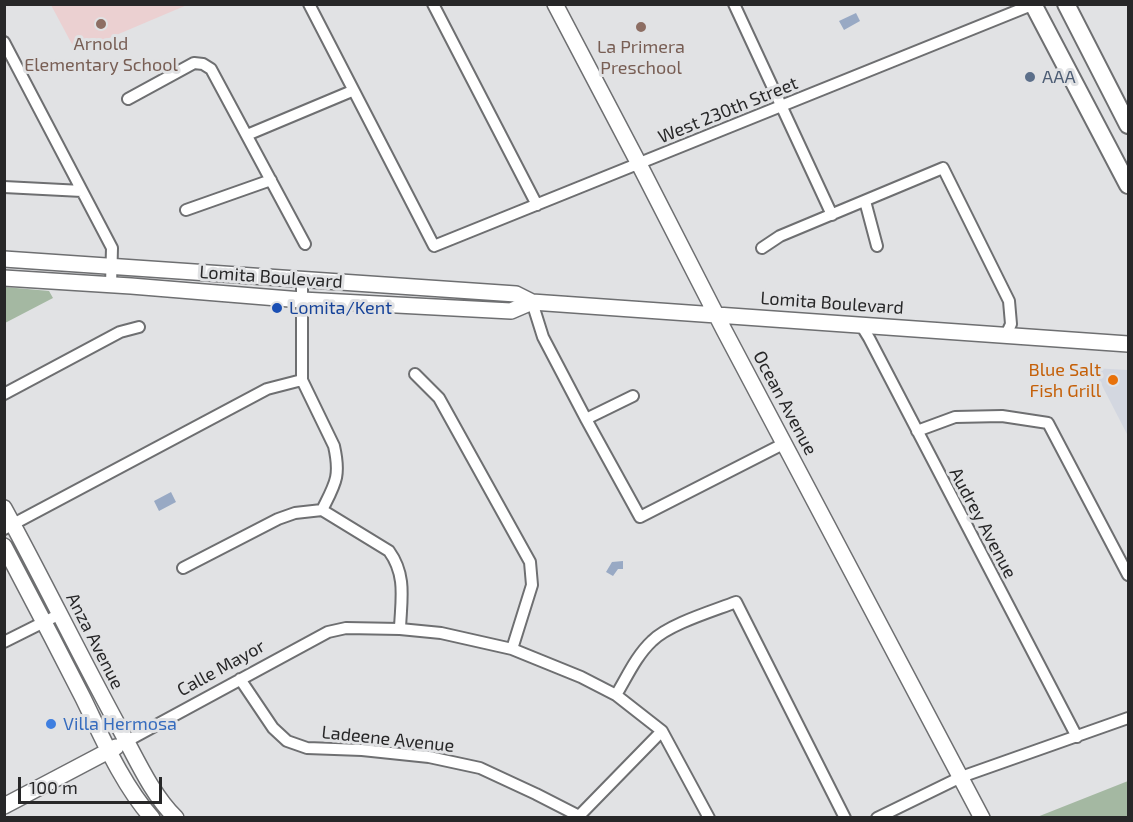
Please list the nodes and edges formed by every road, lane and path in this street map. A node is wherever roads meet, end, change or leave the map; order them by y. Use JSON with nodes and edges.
{"nodes":[{"id":1,"x":309,"y":4,"type":"edge"},
{"id":2,"x":433,"y":4,"type":"edge"},
{"id":3,"x":555,"y":4,"type":"edge"},
{"id":4,"x":734,"y":4,"type":"edge"},
{"id":5,"x":1033,"y":4,"type":"edge"},
{"id":6,"x":1066,"y":4,"type":"edge"},
{"id":7,"x":4,"y":42,"type":"edge"},
{"id":8,"x":352,"y":91,"type":"junction"},
{"id":9,"x":128,"y":99,"type":"dead end"},
{"id":10,"x":782,"y":107,"type":"junction"},
{"id":11,"x":1128,"y":125,"type":"edge"},
{"id":12,"x":247,"y":135,"type":"junction"},
{"id":13,"x":639,"y":164,"type":"junction"},
{"id":14,"x":271,"y":180,"type":"junction"},
{"id":15,"x":1128,"y":185,"type":"edge"},
{"id":16,"x":4,"y":187,"type":"edge"},
{"id":17,"x":82,"y":191,"type":"junction"},
{"id":18,"x":865,"y":201,"type":"junction"},
{"id":19,"x":537,"y":205,"type":"junction"},
{"id":20,"x":186,"y":210,"type":"dead end"},
{"id":21,"x":832,"y":215,"type":"junction"},
{"id":22,"x":305,"y":244,"type":"dead end"},
{"id":23,"x":877,"y":246,"type":"dead end"},
{"id":24,"x":762,"y":248,"type":"dead end"},
{"id":25,"x":4,"y":259,"type":"edge"},
{"id":26,"x":111,"y":266,"type":"junction"},
{"id":27,"x":4,"y":278,"type":"edge"},
{"id":28,"x":302,"y":279,"type":"junction"},
{"id":29,"x":111,"y":285,"type":"junction"},
{"id":30,"x":302,"y":300,"type":"junction"},
{"id":31,"x":532,"y":302,"type":"junction"},
{"id":32,"x":716,"y":315,"type":"junction"},
{"id":33,"x":861,"y":325,"type":"junction"},
{"id":34,"x":139,"y":327,"type":"dead end"},
{"id":35,"x":1006,"y":335,"type":"junction"},
{"id":36,"x":1128,"y":344,"type":"edge"},
{"id":37,"x":416,"y":374,"type":"dead end"},
{"id":38,"x":302,"y":380,"type":"junction"},
{"id":39,"x":4,"y":394,"type":"edge"},
{"id":40,"x":633,"y":396,"type":"dead end"},
{"id":41,"x":586,"y":419,"type":"junction"},
{"id":42,"x":917,"y":431,"type":"junction"},
{"id":43,"x":784,"y":443,"type":"junction"},
{"id":44,"x":4,"y":508,"type":"edge"},
{"id":45,"x":322,"y":510,"type":"junction"},
{"id":46,"x":9,"y":526,"type":"edge"},
{"id":47,"x":4,"y":546,"type":"edge"},
{"id":48,"x":183,"y":568,"type":"dead end"},
{"id":49,"x":1128,"y":575,"type":"edge"},
{"id":50,"x":60,"y":614,"type":"junction"},
{"id":51,"x":45,"y":622,"type":"junction"},
{"id":52,"x":400,"y":629,"type":"junction"},
{"id":53,"x":4,"y":642,"type":"edge"},
{"id":54,"x":512,"y":649,"type":"junction"},
{"id":55,"x":240,"y":679,"type":"junction"},
{"id":56,"x":616,"y":695,"type":"junction"},
{"id":57,"x":1128,"y":718,"type":"edge"},
{"id":58,"x":662,"y":731,"type":"junction"},
{"id":59,"x":1077,"y":737,"type":"junction"},
{"id":60,"x":127,"y":741,"type":"junction"},
{"id":61,"x":109,"y":751,"type":"junction"},
{"id":62,"x":961,"y":777,"type":"junction"},
{"id":63,"x":4,"y":806,"type":"edge"},
{"id":64,"x":153,"y":818,"type":"edge"},
{"id":65,"x":176,"y":818,"type":"edge"},
{"id":66,"x":708,"y":818,"type":"edge"},
{"id":67,"x":845,"y":818,"type":"edge"},
{"id":68,"x":876,"y":818,"type":"edge"},
{"id":69,"x":982,"y":818,"type":"edge"}],
"edges":[{"from":1,"to":8,"type":"street"},
{"from":2,"to":19,"type":"street"},
{"from":3,"to":13,"type":"main road","name":"Ocean Avenue"},
{"from":4,"to":10,"type":"street"},
{"from":5,"to":10,"type":"street","name":"West 230th Street"},
{"from":5,"to":15,"type":"main road"},
{"from":6,"to":11,"type":"main road"},
{"from":7,"to":17,"type":"street"},
{"from":8,"to":12,"type":"street"},
{"from":8,"to":19,"type":"street","name":"West 230th Street"},
{"from":9,"to":12,"type":"street"},
{"from":10,"to":13,"type":"street","name":"West 230th Street"},
{"from":10,"to":21,"type":"street"},
{"from":12,"to":14,"type":"street"},
{"from":13,"to":19,"type":"street","name":"West 230th Street"},
{"from":13,"to":32,"type":"main road","name":"Ocean Avenue"},
{"from":14,"to":20,"type":"street"},
{"from":14,"to":22,"type":"street"},
{"from":16,"to":17,"type":"street"},
{"from":17,"to":26,"type":"street"},
{"from":18,"to":21,"type":"street"},
{"from":18,"to":23,"type":"street"},
{"from":18,"to":35,"type":"street"},
{"from":21,"to":24,"type":"street"},
{"from":25,"to":26,"type":"main road","name":"Lomita Boulevard"},
{"from":26,"to":28,"type":"main road","name":"Lomita Boulevard"},
{"from":26,"to":29,"type":"street"},
{"from":27,"to":29,"type":"main road","name":"Lomita Boulevard"},
{"from":28,"to":30,"type":"street"},
{"from":28,"to":31,"type":"main road","name":"Lomita Boulevard"},
{"from":29,"to":30,"type":"main road","name":"Lomita Boulevard"},
{"from":30,"to":31,"type":"main road","name":"Lomita Boulevard"},
{"from":30,"to":38,"type":"street"},
{"from":31,"to":32,"type":"main road","name":"Lomita Boulevard"},
{"from":31,"to":41,"type":"street"},
{"from":32,"to":33,"type":"main road","name":"Lomita Boulevard"},
{"from":32,"to":43,"type":"main road","name":"Ocean Avenue"},
{"from":33,"to":35,"type":"main road","name":"Lomita Boulevard"},
{"from":33,"to":42,"type":"street","name":"Audrey Avenue"},
{"from":34,"to":39,"type":"street"},
{"from":35,"to":36,"type":"main road","name":"Lomita Boulevard"},
{"from":37,"to":54,"type":"street"},
{"from":38,"to":45,"type":"street"},
{"from":38,"to":46,"type":"street"},
{"from":40,"to":41,"type":"street"},
{"from":41,"to":43,"type":"street"},
{"from":42,"to":49,"type":"street"},
{"from":42,"to":59,"type":"street","name":"Audrey Avenue"},
{"from":43,"to":62,"type":"main road","name":"Ocean Avenue"},
{"from":44,"to":46,"type":"main road","name":"Anza Avenue"},
{"from":45,"to":48,"type":"street"},
{"from":45,"to":52,"type":"street"},
{"from":46,"to":50,"type":"main road","name":"Anza Avenue"},
{"from":47,"to":51,"type":"main road","name":"Anza Avenue"},
{"from":50,"to":51,"type":"street"},
{"from":50,"to":60,"type":"main road","name":"Anza Avenue"},
{"from":51,"to":53,"type":"street"},
{"from":51,"to":61,"type":"main road","name":"Anza Avenue"},
{"from":52,"to":54,"type":"street","name":"Calle Mayor"},
{"from":52,"to":55,"type":"street","name":"Calle Mayor"},
{"from":54,"to":56,"type":"street","name":"Calle Mayor"},
{"from":55,"to":58,"type":"street","name":"Ladeene Avenue"},
{"from":55,"to":60,"type":"street","name":"Calle Mayor"},
{"from":56,"to":58,"type":"street","name":"Calle Mayor"},
{"from":56,"to":67,"type":"street"},
{"from":57,"to":59,"type":"street"},
{"from":58,"to":66,"type":"street"},
{"from":59,"to":62,"type":"street"},
{"from":60,"to":61,"type":"main road","name":"Calle Mayor"},
{"from":60,"to":65,"type":"main road","name":"Anza Avenue"},
{"from":61,"to":63,"type":"main road","name":"Calle Mayor"},
{"from":61,"to":64,"type":"main road","name":"Anza Avenue"},
{"from":62,"to":68,"type":"street"},
{"from":62,"to":69,"type":"main road","name":"Ocean Avenue"}]}
